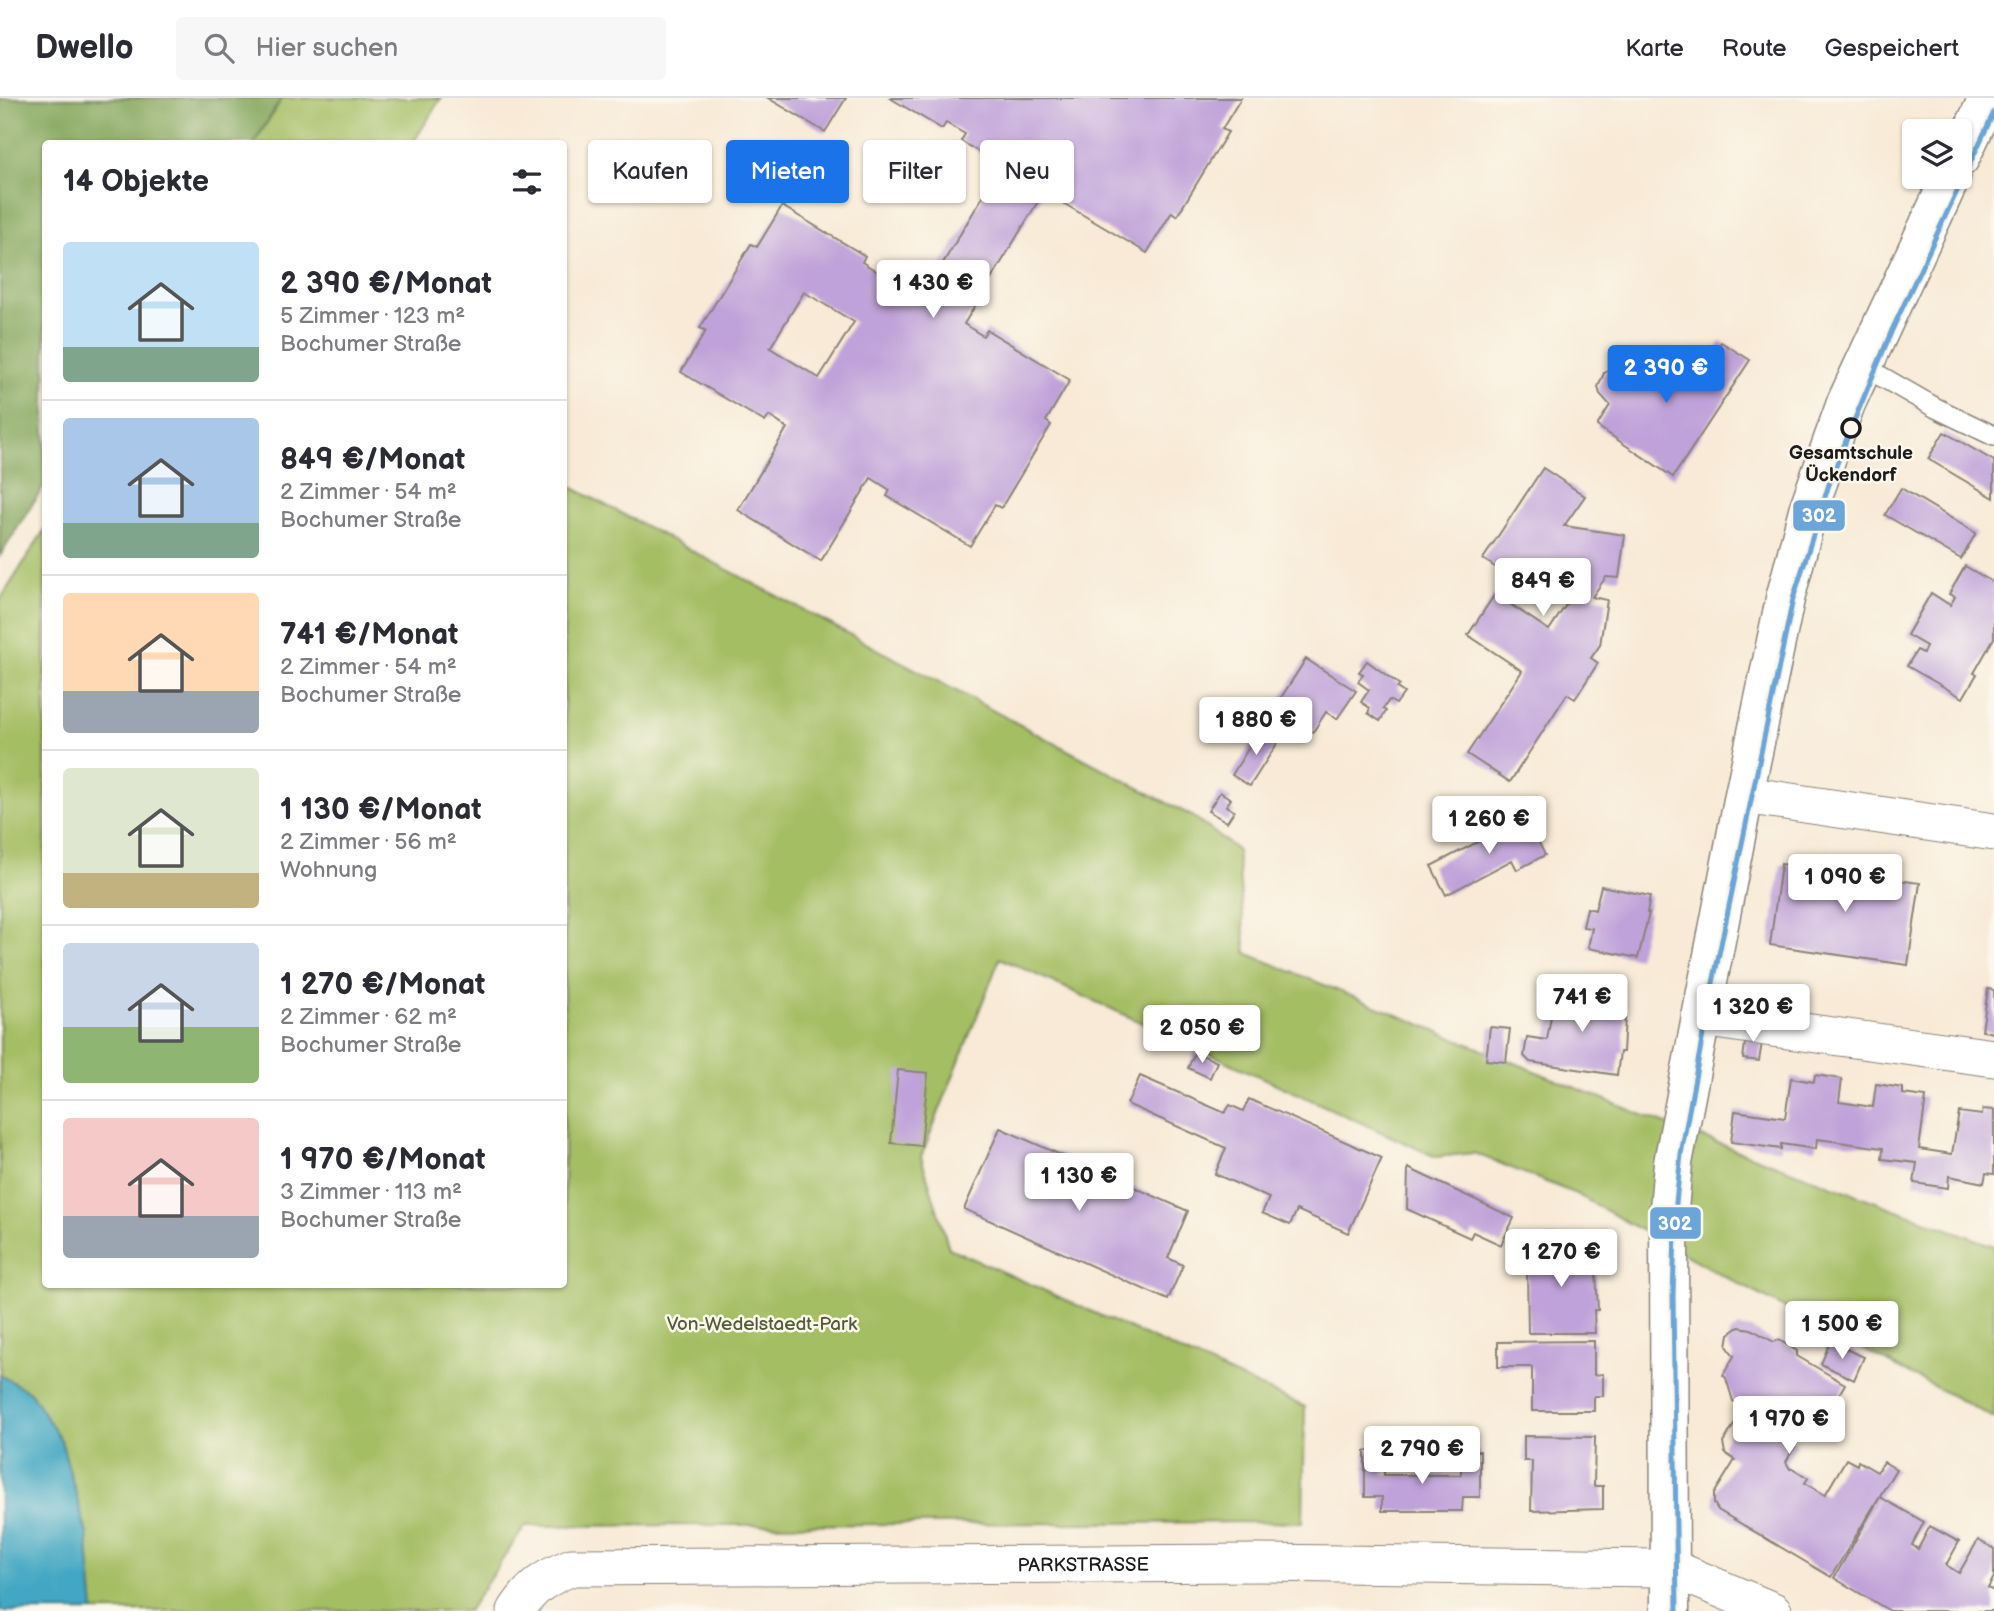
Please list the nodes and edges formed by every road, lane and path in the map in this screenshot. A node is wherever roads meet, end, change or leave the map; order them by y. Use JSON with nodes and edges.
{"nodes":[{"id":1,"x":1988,"y":98,"type":"edge"},
{"id":2,"x":1972,"y":132,"type":"edge"},
{"id":3,"x":1945,"y":189,"type":"edge"},
{"id":4,"x":1863,"y":366,"type":"junction"},
{"id":5,"x":1994,"y":436,"type":"edge"},
{"id":6,"x":1744,"y":795,"type":"junction"},
{"id":7,"x":1994,"y":832,"type":"edge"},
{"id":8,"x":1700,"y":1018,"type":"junction"},
{"id":9,"x":1994,"y":1058,"type":"edge"},
{"id":10,"x":1670,"y":1569,"type":"junction"},
{"id":11,"x":516,"y":1611,"type":"edge"},
{"id":12,"x":1670,"y":1611,"type":"edge"},
{"id":13,"x":1773,"y":1611,"type":"edge"}],
"edges":[{"from":1,"to":2,"type":"main road"},
{"from":3,"to":4,"type":"main road"},
{"from":4,"to":5,"type":"lane"},
{"from":4,"to":6,"type":"main road"},
{"from":6,"to":7,"type":"street"},
{"from":6,"to":8,"type":"main road"},
{"from":8,"to":9,"type":"street"},
{"from":8,"to":10,"type":"main road"},
{"from":10,"to":11,"type":"street","name":"PARKSTRASSE"},
{"from":10,"to":12,"type":"main road"},
{"from":10,"to":13,"type":"street","name":"PARKSTRASSE"}]}
